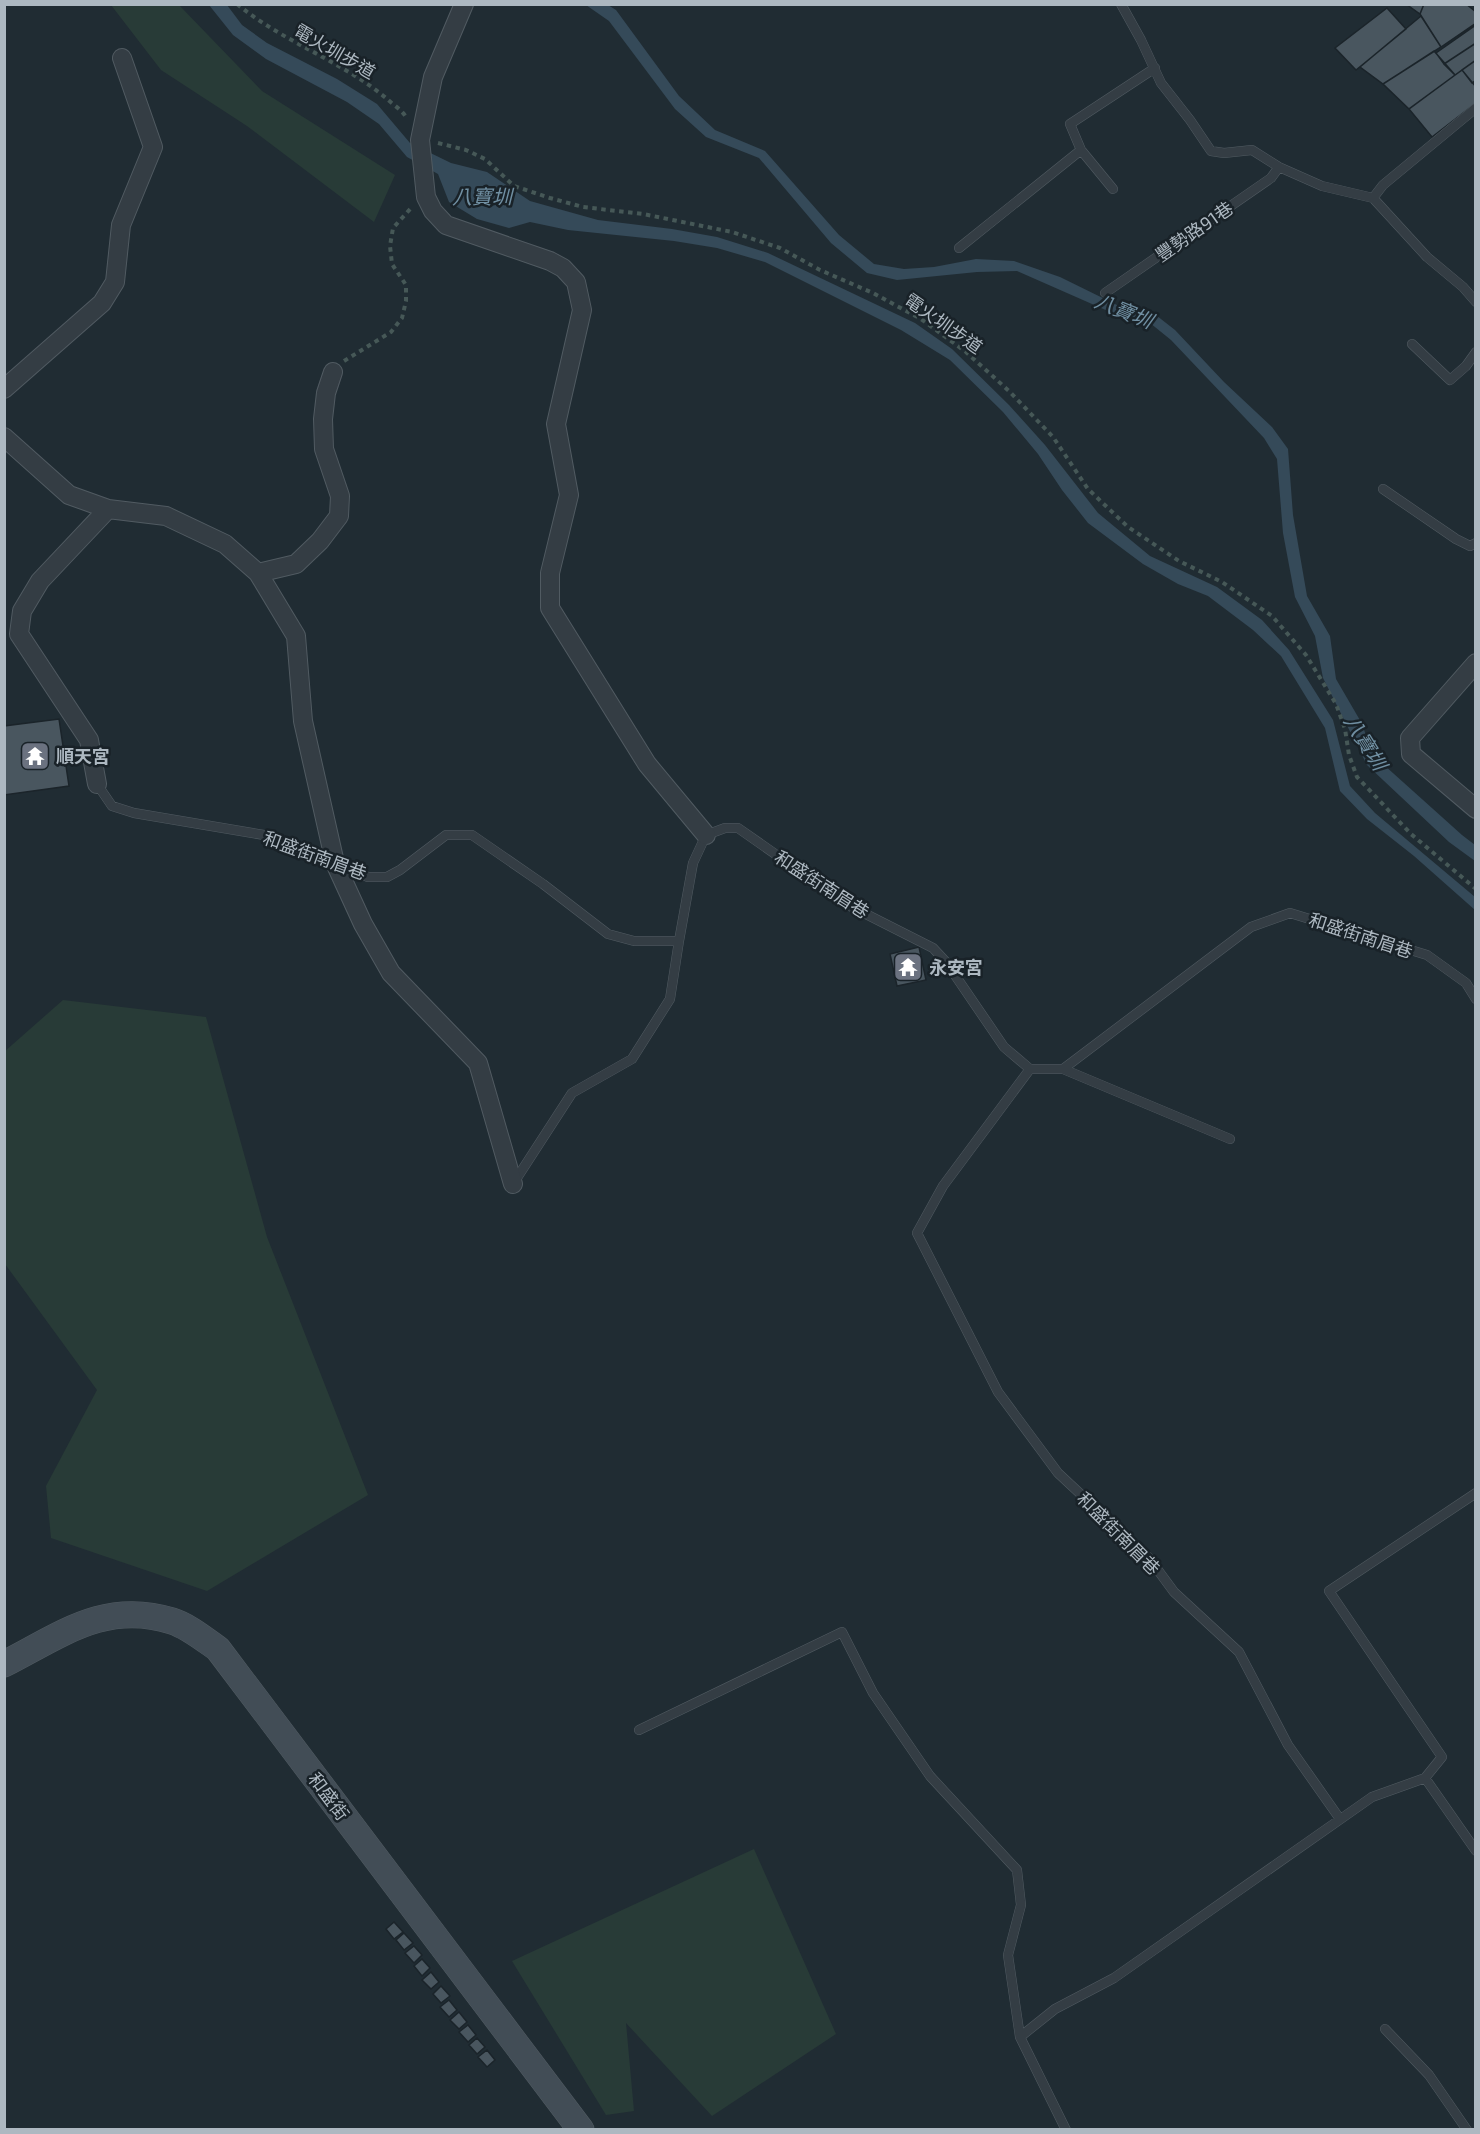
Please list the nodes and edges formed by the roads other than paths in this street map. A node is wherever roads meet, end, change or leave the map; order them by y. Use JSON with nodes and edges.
{"nodes":[{"id":1,"x":464,"y":4,"type":"edge"},
{"id":2,"x":1121,"y":4,"type":"edge"},
{"id":3,"x":122,"y":58,"type":"dead end"},
{"id":4,"x":1155,"y":68,"type":"junction"},
{"id":5,"x":1476,"y":108,"type":"edge"},
{"id":6,"x":1082,"y":150,"type":"junction"},
{"id":7,"x":1280,"y":167,"type":"junction"},
{"id":8,"x":1113,"y":189,"type":"dead end"},
{"id":9,"x":1373,"y":198,"type":"junction"},
{"id":10,"x":959,"y":248,"type":"dead end"},
{"id":11,"x":1104,"y":293,"type":"dead end"},
{"id":12,"x":1476,"y":302,"type":"edge"},
{"id":13,"x":1412,"y":344,"type":"dead end"},
{"id":14,"x":1476,"y":352,"type":"edge"},
{"id":15,"x":333,"y":372,"type":"road end"},
{"id":16,"x":4,"y":389,"type":"edge"},
{"id":17,"x":4,"y":437,"type":"edge"},
{"id":18,"x":1383,"y":489,"type":"dead end"},
{"id":19,"x":108,"y":509,"type":"junction"},
{"id":20,"x":1476,"y":543,"type":"edge"},
{"id":21,"x":258,"y":573,"type":"junction"},
{"id":22,"x":1476,"y":663,"type":"edge"},
{"id":23,"x":97,"y":784,"type":"joint"},
{"id":24,"x":1476,"y":809,"type":"edge"},
{"id":25,"x":706,"y":835,"type":"junction"},
{"id":26,"x":335,"y":863,"type":"junction"},
{"id":27,"x":680,"y":941,"type":"junction"},
{"id":28,"x":1476,"y":999,"type":"edge"},
{"id":29,"x":1030,"y":1069,"type":"junction"},
{"id":30,"x":1063,"y":1069,"type":"junction"},
{"id":31,"x":1230,"y":1138,"type":"dead end"},
{"id":32,"x":513,"y":1184,"type":"joint"},
{"id":33,"x":1476,"y":1493,"type":"edge"},
{"id":34,"x":4,"y":1664,"type":"edge"},
{"id":35,"x":639,"y":1730,"type":"dead end"},
{"id":36,"x":1425,"y":1778,"type":"junction"},
{"id":37,"x":1340,"y":1819,"type":"junction"},
{"id":38,"x":1476,"y":1851,"type":"edge"},
{"id":39,"x":1385,"y":2029,"type":"dead end"},
{"id":40,"x":1020,"y":2037,"type":"junction"},
{"id":41,"x":581,"y":2130,"type":"edge"},
{"id":42,"x":1066,"y":2130,"type":"edge"},
{"id":43,"x":1467,"y":2130,"type":"edge"}],
"edges":[{"from":1,"to":25,"type":"street"},
{"from":2,"to":4,"type":"lane"},
{"from":3,"to":16,"type":"street"},
{"from":4,"to":6,"type":"lane"},
{"from":4,"to":7,"type":"lane"},
{"from":5,"to":9,"type":"lane"},
{"from":6,"to":8,"type":"lane"},
{"from":6,"to":10,"type":"lane"},
{"from":7,"to":9,"type":"lane"},
{"from":7,"to":11,"type":"lane","name":"豐勢路91巷"},
{"from":9,"to":12,"type":"lane"},
{"from":13,"to":14,"type":"lane"},
{"from":15,"to":21,"type":"street"},
{"from":17,"to":19,"type":"street"},
{"from":18,"to":20,"type":"lane"},
{"from":19,"to":21,"type":"street"},
{"from":19,"to":23,"type":"street"},
{"from":21,"to":26,"type":"street"},
{"from":22,"to":24,"type":"street"},
{"from":23,"to":26,"type":"lane","name":"和盛街南眉巷"},
{"from":25,"to":27,"type":"lane"},
{"from":25,"to":29,"type":"lane","name":"和盛街南眉巷"},
{"from":26,"to":27,"type":"lane","name":"和盛街南眉巷"},
{"from":26,"to":32,"type":"street"},
{"from":27,"to":32,"type":"lane"},
{"from":28,"to":30,"type":"lane","name":"和盛街南眉巷"},
{"from":29,"to":30,"type":"lane"},
{"from":29,"to":37,"type":"lane","name":"和盛街南眉巷"},
{"from":30,"to":31,"type":"lane"},
{"from":33,"to":36,"type":"lane"},
{"from":34,"to":41,"type":"main road","name":"和盛街"},
{"from":35,"to":40,"type":"lane"},
{"from":36,"to":37,"type":"lane"},
{"from":36,"to":38,"type":"lane"},
{"from":37,"to":40,"type":"lane"},
{"from":39,"to":43,"type":"lane"},
{"from":40,"to":42,"type":"lane"}]}
